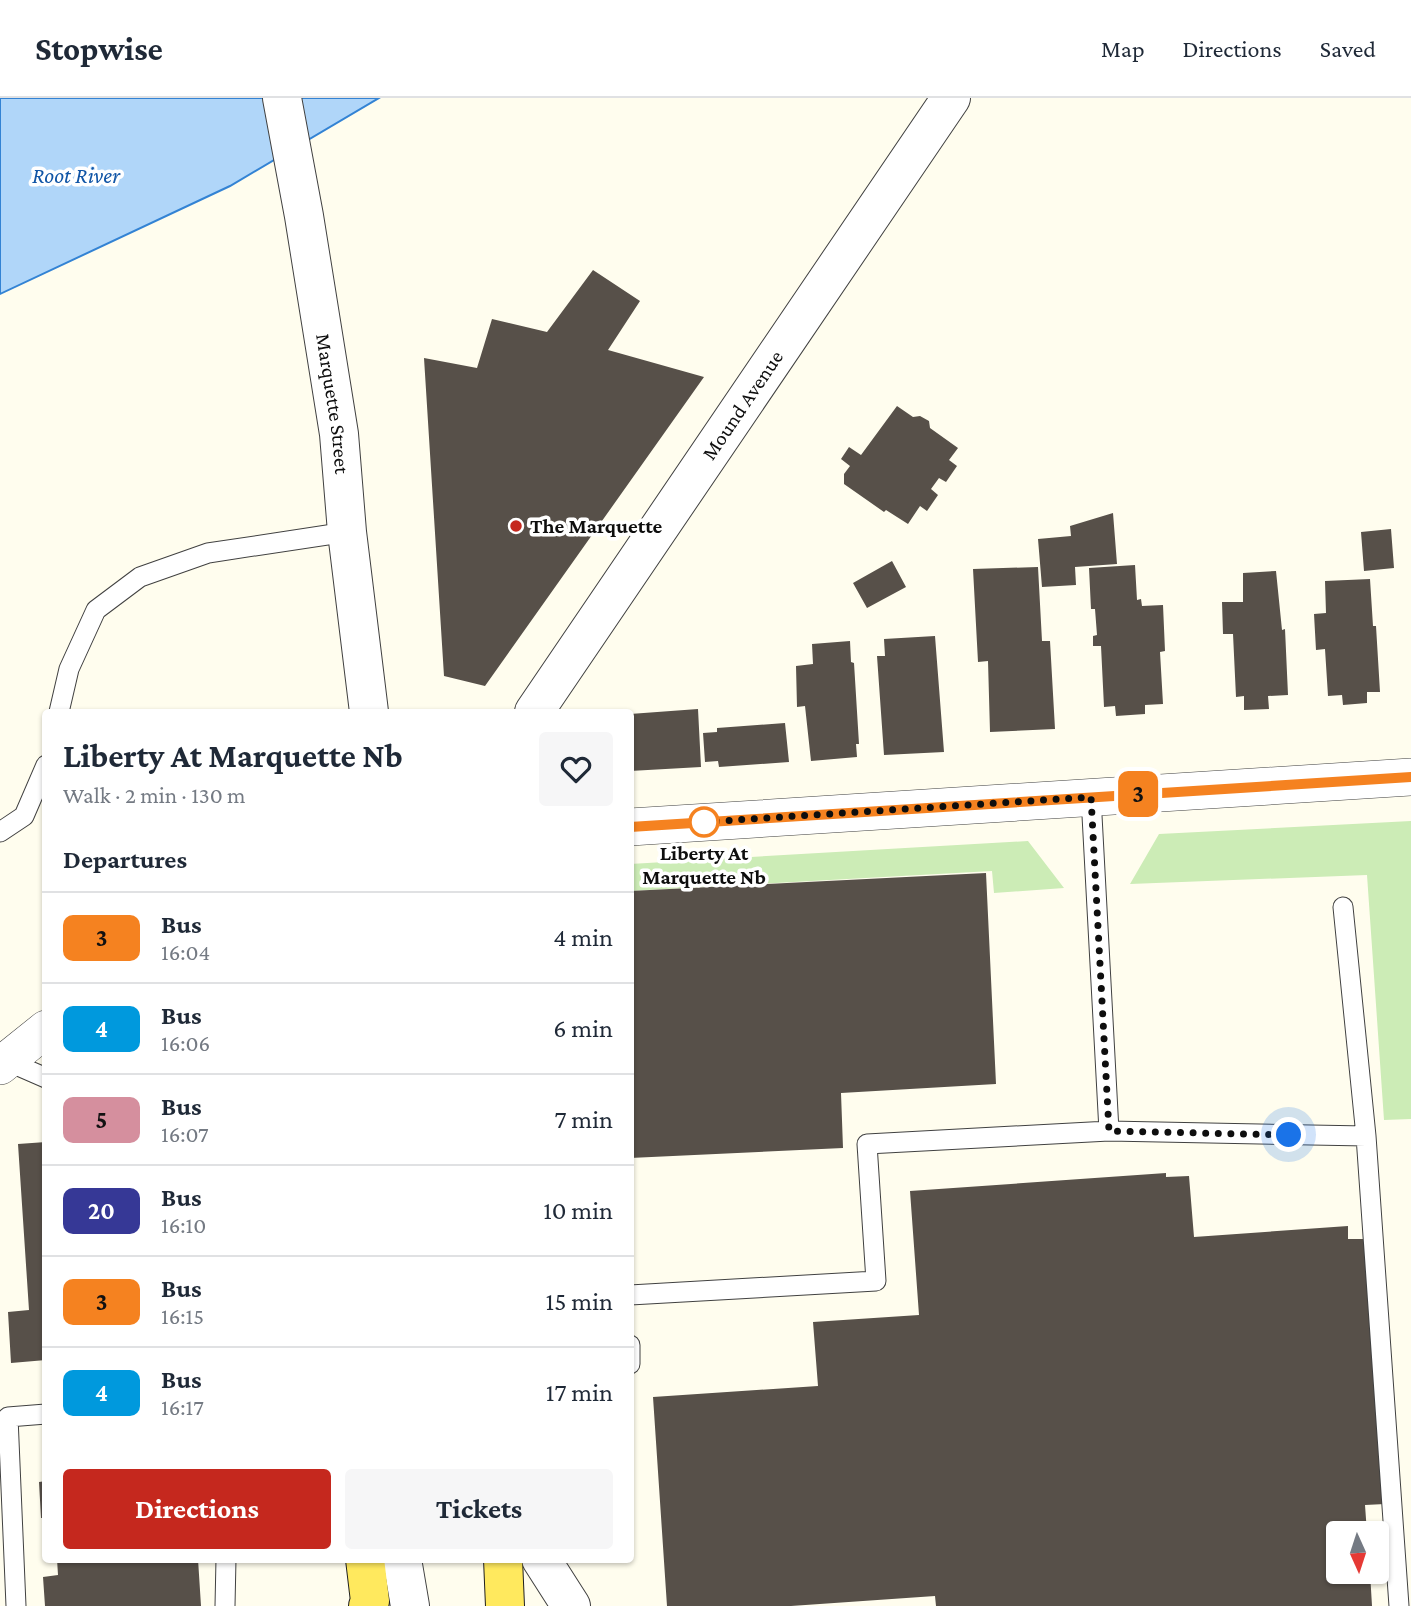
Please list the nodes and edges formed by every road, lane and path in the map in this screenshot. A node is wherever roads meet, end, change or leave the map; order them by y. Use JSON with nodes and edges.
{"nodes":[{"id":1,"x":282,"y":98,"type":"edge"},
{"id":2,"x":951,"y":98,"type":"edge"},
{"id":3,"x":347,"y":532,"type":"junction"},
{"id":4,"x":60,"y":709,"type":"edge"},
{"id":5,"x":369,"y":709,"type":"edge"},
{"id":6,"x":536,"y":709,"type":"edge"},
{"id":7,"x":42,"y":774,"type":"edge"},
{"id":8,"x":1411,"y":777,"type":"edge"},
{"id":9,"x":1091,"y":797,"type":"junction"},
{"id":10,"x":634,"y":827,"type":"edge"},
{"id":11,"x":0,"y":832,"type":"edge"},
{"id":12,"x":1343,"y":907,"type":"dead end"},
{"id":13,"x":42,"y":1032,"type":"edge"},
{"id":14,"x":4,"y":1064,"type":"edge"},
{"id":15,"x":42,"y":1077,"type":"edge"},
{"id":16,"x":1109,"y":1131,"type":"junction"},
{"id":17,"x":1366,"y":1136,"type":"junction"},
{"id":18,"x":634,"y":1295,"type":"edge"},
{"id":19,"x":42,"y":1414,"type":"edge"},
{"id":20,"x":5,"y":1462,"type":"edge"},
{"id":21,"x":6,"y":1544,"type":"edge"},
{"id":22,"x":226,"y":1563,"type":"edge"},
{"id":23,"x":365,"y":1563,"type":"edge"},
{"id":24,"x":403,"y":1563,"type":"edge"},
{"id":25,"x":503,"y":1563,"type":"edge"},
{"id":26,"x":544,"y":1563,"type":"edge"},
{"id":27,"x":16,"y":1606,"type":"edge"},
{"id":28,"x":225,"y":1606,"type":"edge"},
{"id":29,"x":368,"y":1606,"type":"edge"},
{"id":30,"x":410,"y":1606,"type":"edge"},
{"id":31,"x":505,"y":1606,"type":"edge"},
{"id":32,"x":571,"y":1606,"type":"edge"},
{"id":33,"x":1399,"y":1606,"type":"edge"}],
"edges":[{"from":1,"to":3,"type":"street","name":"Marquette Street"},
{"from":2,"to":6,"type":"street","name":"Mound Avenue"},
{"from":3,"to":4,"type":"lane"},
{"from":3,"to":5,"type":"street","name":"Marquette Street"},
{"from":7,"to":11,"type":"lane"},
{"from":8,"to":9,"type":"street"},
{"from":9,"to":10,"type":"street"},
{"from":9,"to":16,"type":"lane"},
{"from":12,"to":17,"type":"lane"},
{"from":13,"to":14,"type":"street"},
{"from":14,"to":15,"type":"lane"},
{"from":16,"to":17,"type":"lane"},
{"from":16,"to":18,"type":"lane"},
{"from":17,"to":33,"type":"lane"},
{"from":19,"to":20,"type":"lane"},
{"from":20,"to":21,"type":"lane"},
{"from":21,"to":27,"type":"lane"},
{"from":22,"to":28,"type":"lane"},
{"from":23,"to":29,"type":"main road"},
{"from":24,"to":30,"type":"street"},
{"from":25,"to":31,"type":"main road"},
{"from":26,"to":32,"type":"street"}]}
